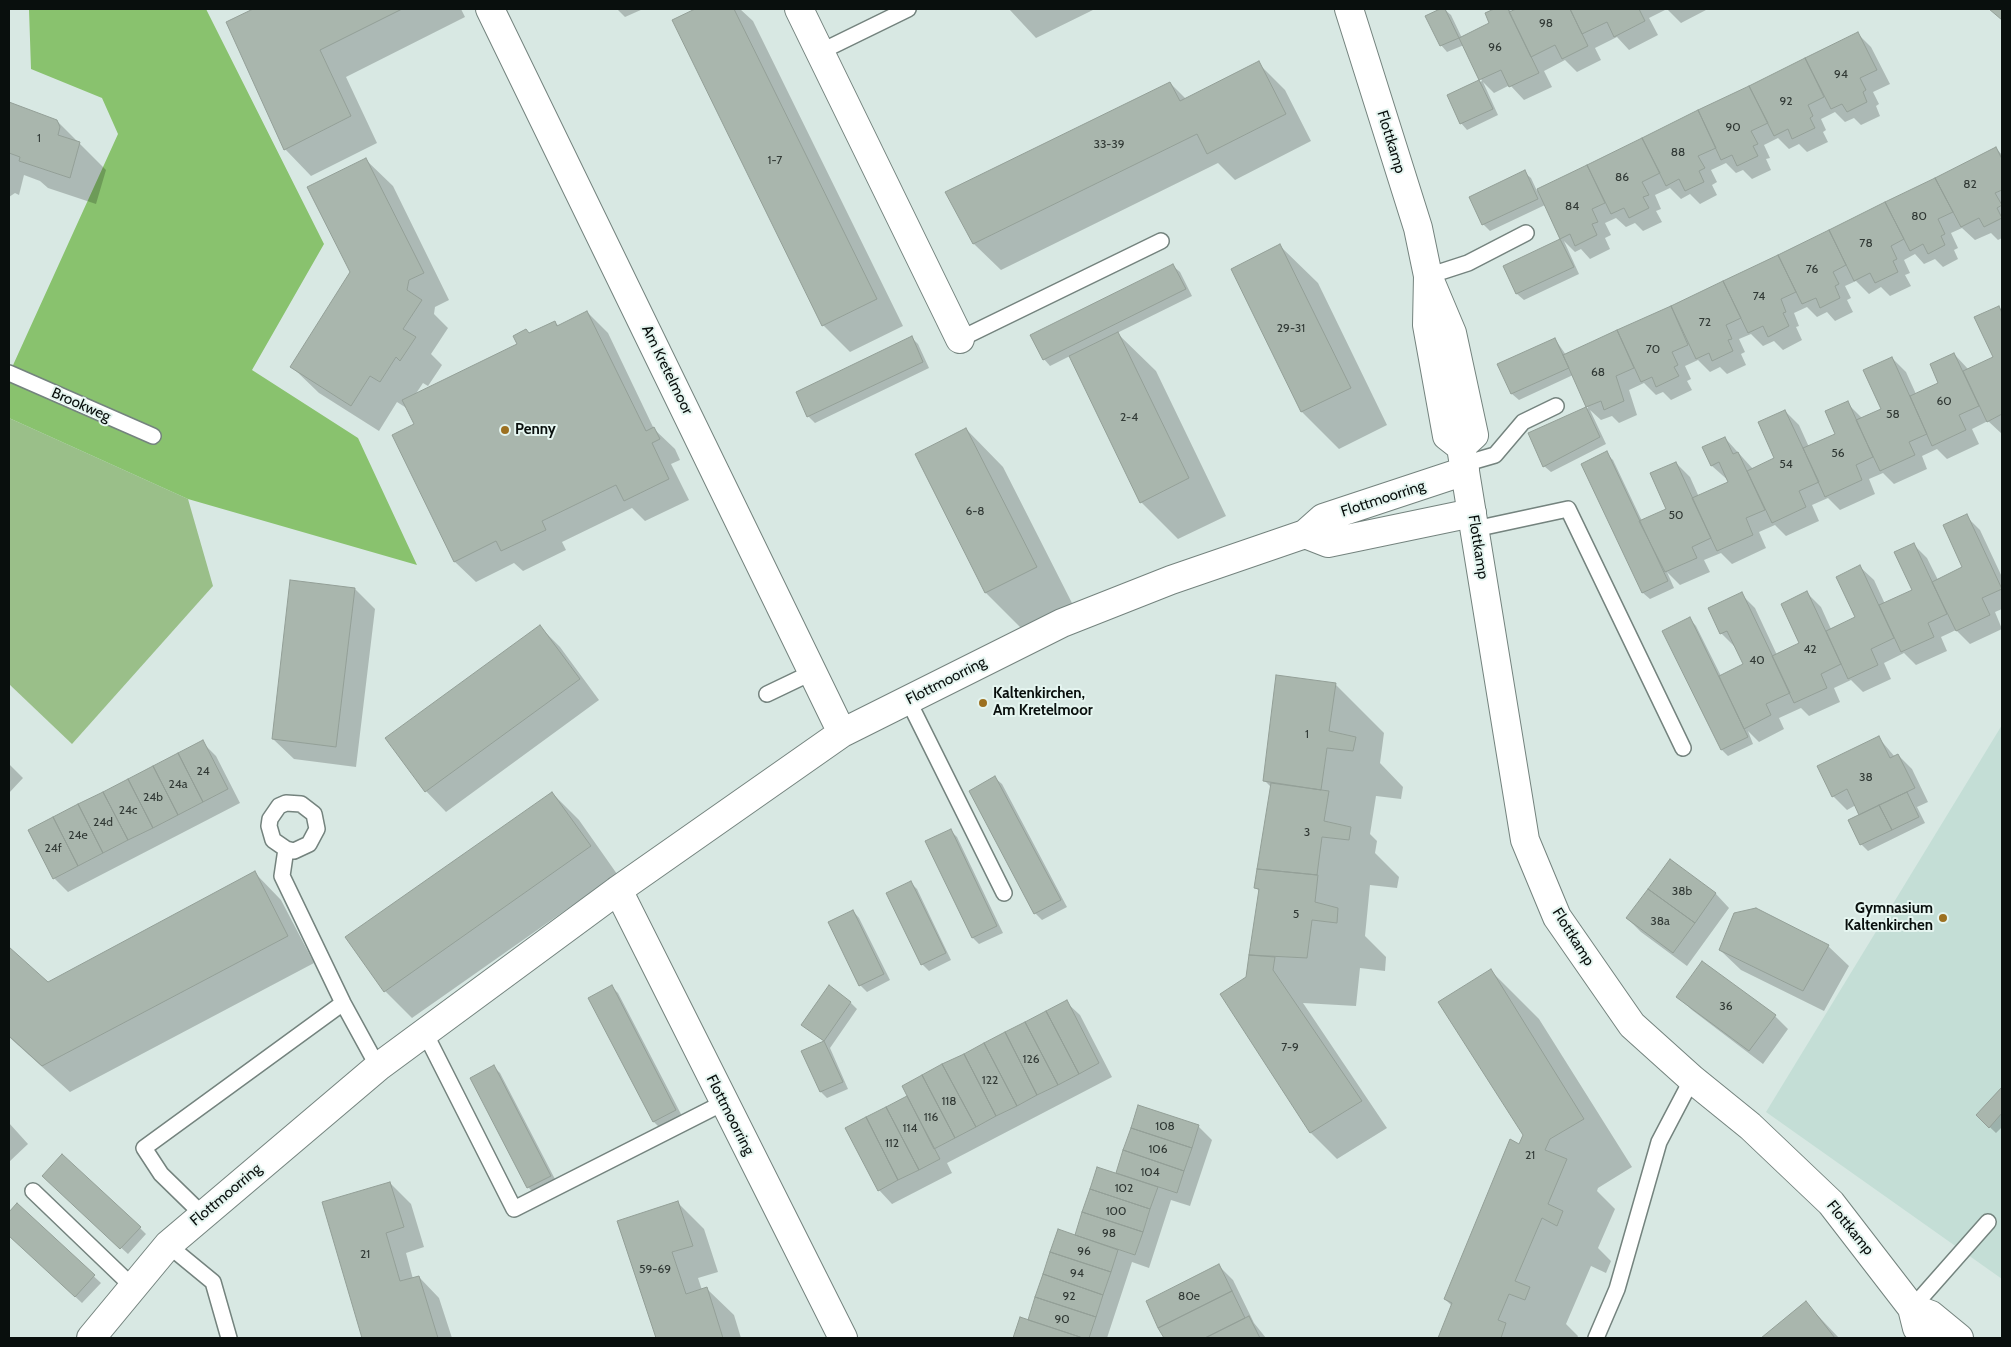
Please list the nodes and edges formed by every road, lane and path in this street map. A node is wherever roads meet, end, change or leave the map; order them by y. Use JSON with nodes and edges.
{"nodes":[{"id":1,"x":490,"y":9,"type":"edge"},
{"id":2,"x":799,"y":9,"type":"edge"},
{"id":3,"x":908,"y":9,"type":"edge"},
{"id":4,"x":1349,"y":9,"type":"edge"},
{"id":5,"x":820,"y":52,"type":"junction"},
{"id":6,"x":1526,"y":233,"type":"dead end"},
{"id":7,"x":1160,"y":240,"type":"dead end"},
{"id":8,"x":1428,"y":276,"type":"junction"},
{"id":9,"x":960,"y":339,"type":"joint"},
{"id":10,"x":9,"y":373,"type":"edge"},
{"id":11,"x":1556,"y":406,"type":"dead end"},
{"id":12,"x":153,"y":436,"type":"dead end"},
{"id":13,"x":1463,"y":461,"type":"junction"},
{"id":14,"x":1473,"y":521,"type":"junction"},
{"id":15,"x":1306,"y":534,"type":"junction"},
{"id":16,"x":813,"y":672,"type":"junction"},
{"id":17,"x":767,"y":694,"type":"dead end"},
{"id":18,"x":908,"y":700,"type":"junction"},
{"id":19,"x":842,"y":733,"type":"junction"},
{"id":20,"x":1683,"y":748,"type":"dead end"},
{"id":21,"x":286,"y":849,"type":"dead end"},
{"id":22,"x":618,"y":890,"type":"junction"},
{"id":23,"x":1004,"y":893,"type":"dead end"},
{"id":24,"x":343,"y":1003,"type":"junction"},
{"id":25,"x":425,"y":1033,"type":"junction"},
{"id":26,"x":378,"y":1067,"type":"junction"},
{"id":27,"x":1692,"y":1079,"type":"junction"},
{"id":28,"x":723,"y":1103,"type":"junction"},
{"id":29,"x":33,"y":1191,"type":"dead end"},
{"id":30,"x":202,"y":1214,"type":"junction"},
{"id":31,"x":1988,"y":1222,"type":"dead end"},
{"id":32,"x":168,"y":1245,"type":"junction"},
{"id":33,"x":134,"y":1287,"type":"junction"},
{"id":34,"x":1912,"y":1308,"type":"junction"},
{"id":35,"x":91,"y":1338,"type":"edge"},
{"id":36,"x":229,"y":1338,"type":"edge"},
{"id":37,"x":843,"y":1338,"type":"edge"},
{"id":38,"x":1596,"y":1338,"type":"edge"},
{"id":39,"x":1927,"y":1338,"type":"edge"},
{"id":40,"x":1959,"y":1338,"type":"edge"}],
"edges":[{"from":1,"to":16,"type":"street","name":"Am Kretelmoor"},
{"from":2,"to":5,"type":"street"},
{"from":3,"to":5,"type":"lane"},
{"from":4,"to":8,"type":"street","name":"Flottkamp"},
{"from":5,"to":9,"type":"street"},
{"from":6,"to":8,"type":"lane"},
{"from":7,"to":9,"type":"lane"},
{"from":8,"to":13,"type":"street","name":"Flottkamp"},
{"from":10,"to":12,"type":"lane","name":"Brookweg"},
{"from":11,"to":13,"type":"lane"},
{"from":13,"to":14,"type":"street","name":"Flottkamp"},
{"from":13,"to":15,"type":"street","name":"Flottmoorring"},
{"from":14,"to":15,"type":"street","name":"Flottmoorring"},
{"from":14,"to":20,"type":"lane"},
{"from":14,"to":27,"type":"street","name":"Flottkamp"},
{"from":15,"to":18,"type":"street","name":"Flottmoorring"},
{"from":16,"to":17,"type":"lane"},
{"from":16,"to":19,"type":"street","name":"Am Kretelmoor"},
{"from":18,"to":19,"type":"street","name":"Flottmoorring"},
{"from":18,"to":23,"type":"lane"},
{"from":19,"to":22,"type":"street","name":"Flottmoorring"},
{"from":21,"to":24,"type":"lane"},
{"from":22,"to":25,"type":"street","name":"Flottmoorring"},
{"from":22,"to":28,"type":"street","name":"Flottmoorring"},
{"from":24,"to":26,"type":"lane"},
{"from":24,"to":30,"type":"lane"},
{"from":25,"to":26,"type":"street","name":"Flottmoorring"},
{"from":25,"to":28,"type":"lane"},
{"from":26,"to":30,"type":"street","name":"Flottmoorring"},
{"from":27,"to":34,"type":"street","name":"Flottkamp"},
{"from":27,"to":38,"type":"lane"},
{"from":28,"to":37,"type":"street","name":"Flottmoorring"},
{"from":29,"to":33,"type":"lane"},
{"from":30,"to":32,"type":"street","name":"Flottmoorring"},
{"from":31,"to":34,"type":"lane"},
{"from":32,"to":33,"type":"street","name":"Flottmoorring"},
{"from":32,"to":36,"type":"lane"},
{"from":33,"to":35,"type":"street","name":"Flottmoorring"},
{"from":34,"to":39,"type":"street","name":"Flottkamp"},
{"from":34,"to":40,"type":"street","name":"Flottkamp"}]}
